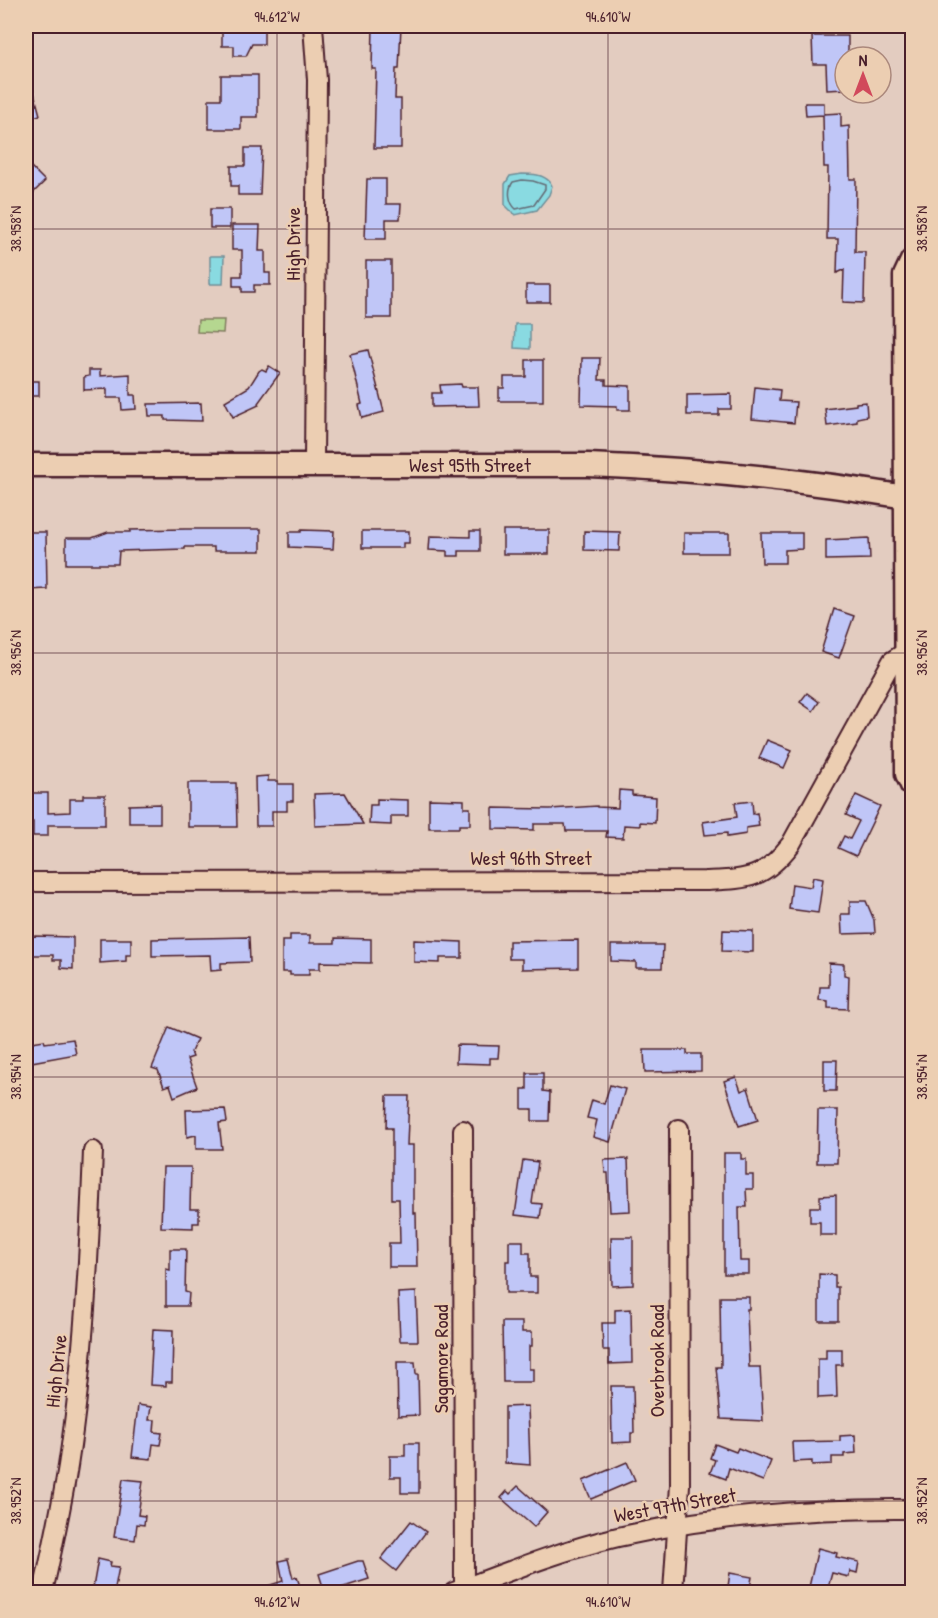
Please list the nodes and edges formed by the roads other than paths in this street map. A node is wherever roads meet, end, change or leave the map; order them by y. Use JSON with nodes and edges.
{"nodes":[{"id":1,"x":313,"y":26,"type":"edge"},
{"id":2,"x":912,"y":261,"type":"edge"},
{"id":3,"x":314,"y":464,"type":"junction"},
{"id":4,"x":26,"y":465,"type":"edge"},
{"id":5,"x":909,"y":498,"type":"edge"},
{"id":6,"x":910,"y":651,"type":"edge"},
{"id":7,"x":912,"y":785,"type":"edge"},
{"id":8,"x":26,"y":882,"type":"edge"},
{"id":9,"x":679,"y":1129,"type":"dead end"},
{"id":10,"x":464,"y":1130,"type":"dead end"},
{"id":11,"x":93,"y":1151,"type":"dead end"},
{"id":12,"x":912,"y":1509,"type":"edge"},
{"id":13,"x":678,"y":1526,"type":"junction"},
{"id":14,"x":459,"y":1591,"type":"edge"},
{"id":15,"x":43,"y":1593,"type":"edge"},
{"id":16,"x":673,"y":1593,"type":"edge"}],
"edges":[{"from":1,"to":3,"type":"street","name":"High Drive"},
{"from":2,"to":5,"type":"main road"},
{"from":3,"to":4,"type":"main road","name":"West 95th Street"},
{"from":3,"to":5,"type":"main road","name":"West 95th Street"},
{"from":5,"to":6,"type":"main road"},
{"from":6,"to":7,"type":"main road"},
{"from":6,"to":8,"type":"street","name":"West 96th Street"},
{"from":9,"to":13,"type":"street","name":"Overbrook Road"},
{"from":10,"to":14,"type":"street","name":"Sagamore Road"},
{"from":11,"to":15,"type":"street","name":"High Drive"},
{"from":12,"to":13,"type":"street","name":"West 97th Street"},
{"from":13,"to":14,"type":"street","name":"West 97th Street"},
{"from":13,"to":16,"type":"street","name":"Overbrook Road"}]}
